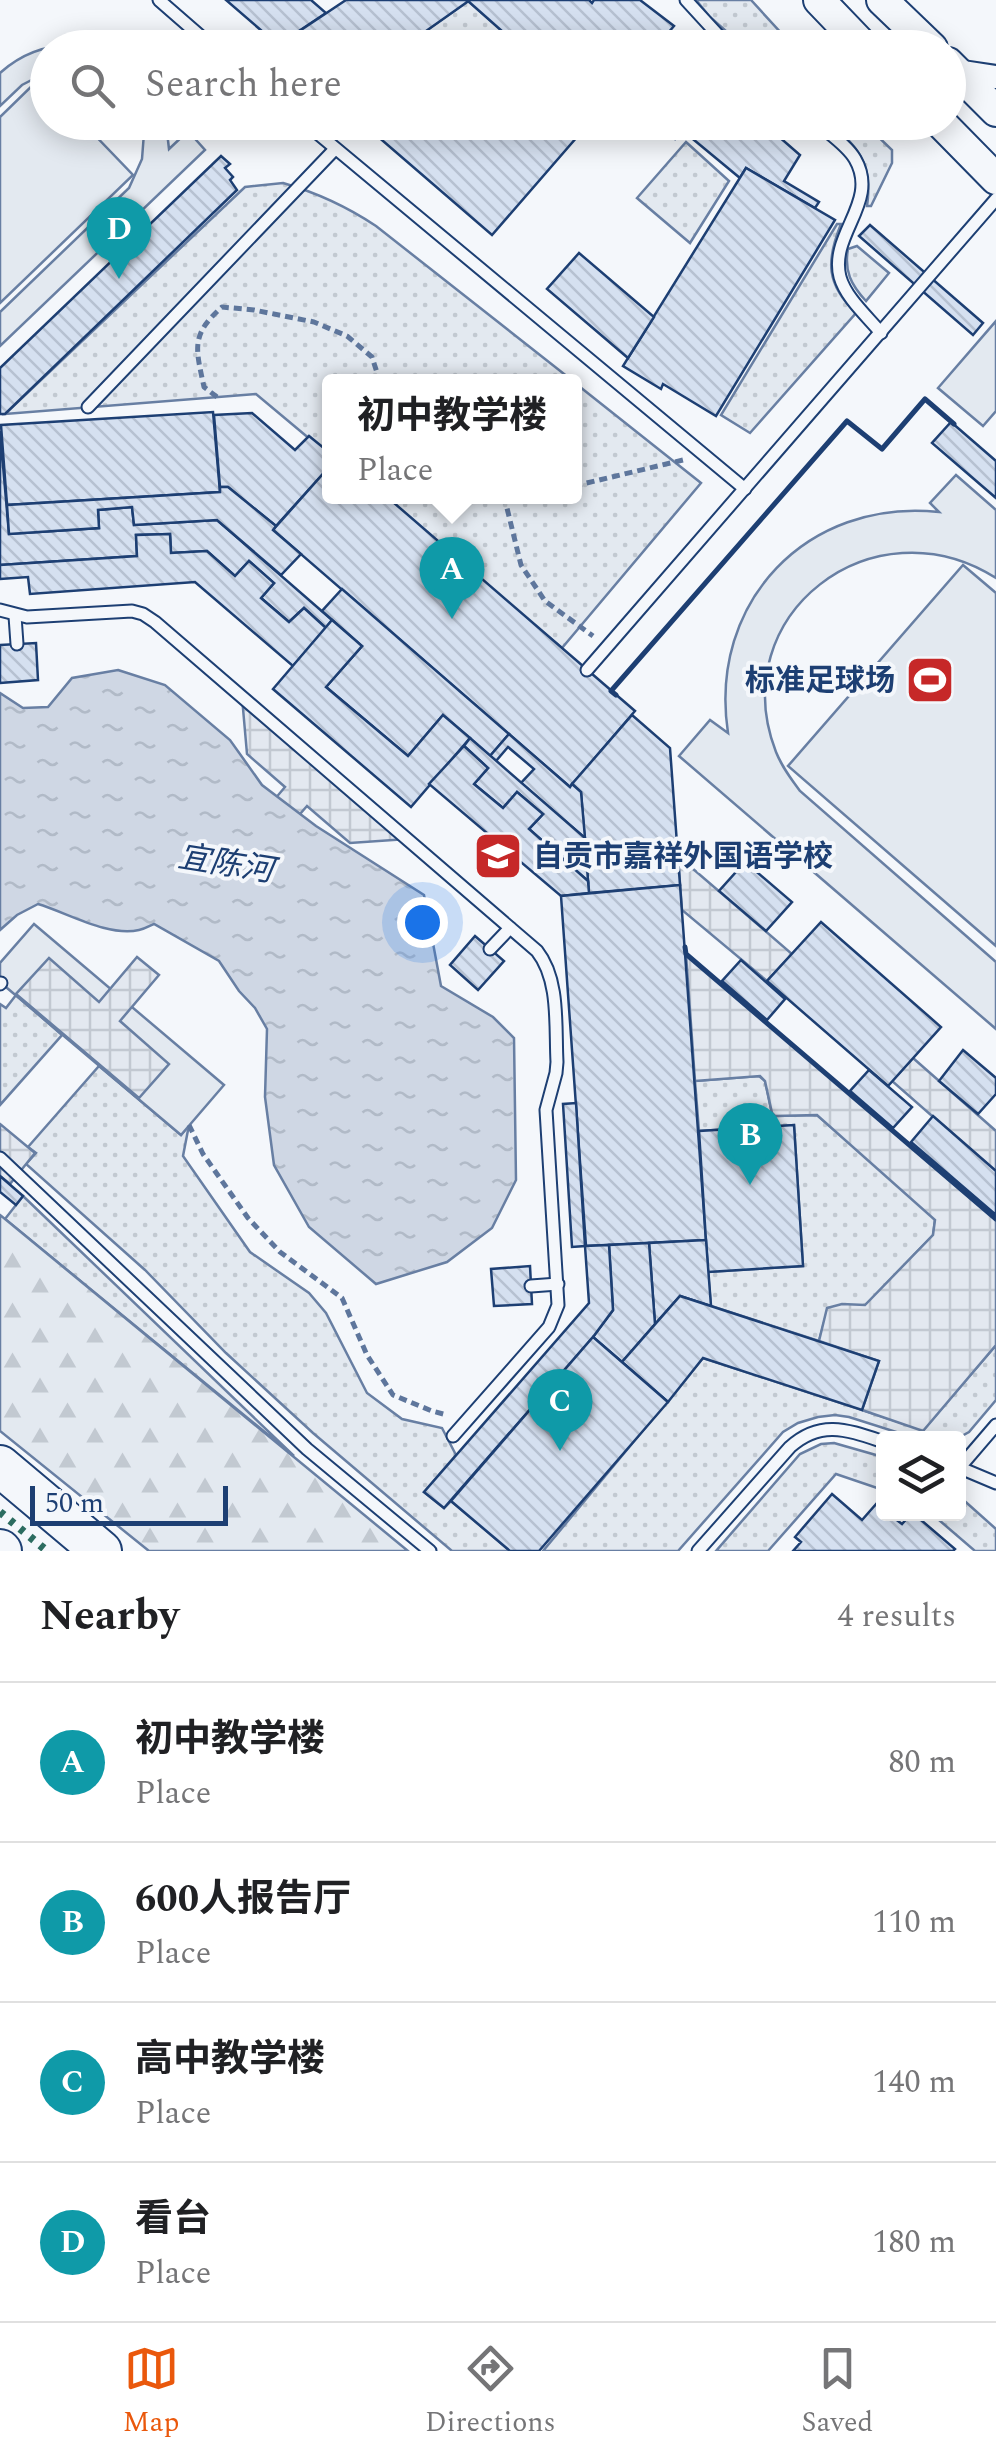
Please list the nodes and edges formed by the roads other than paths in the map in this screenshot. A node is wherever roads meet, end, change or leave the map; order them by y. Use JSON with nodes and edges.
{"nodes":[{"id":1,"x":160,"y":0,"type":"edge"},
{"id":2,"x":686,"y":0,"type":"edge"},
{"id":3,"x":819,"y":0,"type":"edge"},
{"id":4,"x":882,"y":0,"type":"edge"},
{"id":5,"x":194,"y":30,"type":"edge"},
{"id":6,"x":714,"y":30,"type":"edge"},
{"id":7,"x":847,"y":30,"type":"edge"},
{"id":8,"x":913,"y":30,"type":"edge"},
{"id":9,"x":966,"y":70,"type":"edge"},
{"id":10,"x":996,"y":77,"type":"edge"},
{"id":11,"x":966,"y":81,"type":"edge"},
{"id":12,"x":996,"y":111,"type":"edge"},
{"id":13,"x":325,"y":140,"type":"edge"},
{"id":14,"x":836,"y":140,"type":"edge"},
{"id":15,"x":958,"y":140,"type":"edge"},
{"id":16,"x":335,"y":149,"type":"junction"},
{"id":17,"x":996,"y":179,"type":"edge"},
{"id":18,"x":996,"y":199,"type":"edge"},
{"id":19,"x":881,"y":333,"type":"junction"},
{"id":20,"x":88,"y":407,"type":"dead end"},
{"id":21,"x":745,"y":488,"type":"junction"},
{"id":22,"x":0,"y":610,"type":"edge"},
{"id":23,"x":15,"y":616,"type":"junction"},
{"id":24,"x":17,"y":644,"type":"dead end"},
{"id":25,"x":587,"y":670,"type":"dead end"},
{"id":26,"x":510,"y":928,"type":"junction"},
{"id":27,"x":490,"y":949,"type":"dead end"},
{"id":28,"x":0,"y":1158,"type":"edge"},
{"id":29,"x":558,"y":1284,"type":"junction"},
{"id":30,"x":531,"y":1286,"type":"dead end"},
{"id":31,"x":996,"y":1425,"type":"edge"},
{"id":32,"x":454,"y":1436,"type":"dead end"},
{"id":33,"x":876,"y":1439,"type":"edge"},
{"id":34,"x":966,"y":1459,"type":"edge"},
{"id":35,"x":0,"y":1466,"type":"edge"},
{"id":36,"x":966,"y":1470,"type":"edge"},
{"id":37,"x":996,"y":1483,"type":"edge"},
{"id":38,"x":101,"y":1551,"type":"edge"},
{"id":39,"x":430,"y":1551,"type":"edge"},
{"id":40,"x":698,"y":1551,"type":"edge"}],
"edges":[{"from":1,"to":5,"type":"lane"},
{"from":2,"to":6,"type":"lane"},
{"from":3,"to":7,"type":"street"},
{"from":4,"to":8,"type":"street"},
{"from":9,"to":10,"type":"street"},
{"from":11,"to":12,"type":"street"},
{"from":13,"to":16,"type":"lane"},
{"from":14,"to":19,"type":"lane"},
{"from":15,"to":17,"type":"street"},
{"from":16,"to":20,"type":"lane"},
{"from":16,"to":21,"type":"lane"},
{"from":18,"to":19,"type":"lane"},
{"from":19,"to":21,"type":"lane"},
{"from":21,"to":25,"type":"lane"},
{"from":22,"to":23,"type":"lane"},
{"from":23,"to":24,"type":"lane"},
{"from":23,"to":26,"type":"lane"},
{"from":26,"to":27,"type":"lane"},
{"from":26,"to":29,"type":"lane"},
{"from":28,"to":39,"type":"lane"},
{"from":29,"to":30,"type":"lane"},
{"from":29,"to":32,"type":"lane"},
{"from":31,"to":34,"type":"lane"},
{"from":33,"to":40,"type":"lane"},
{"from":35,"to":38,"type":"highway"},
{"from":36,"to":37,"type":"lane"}]}
